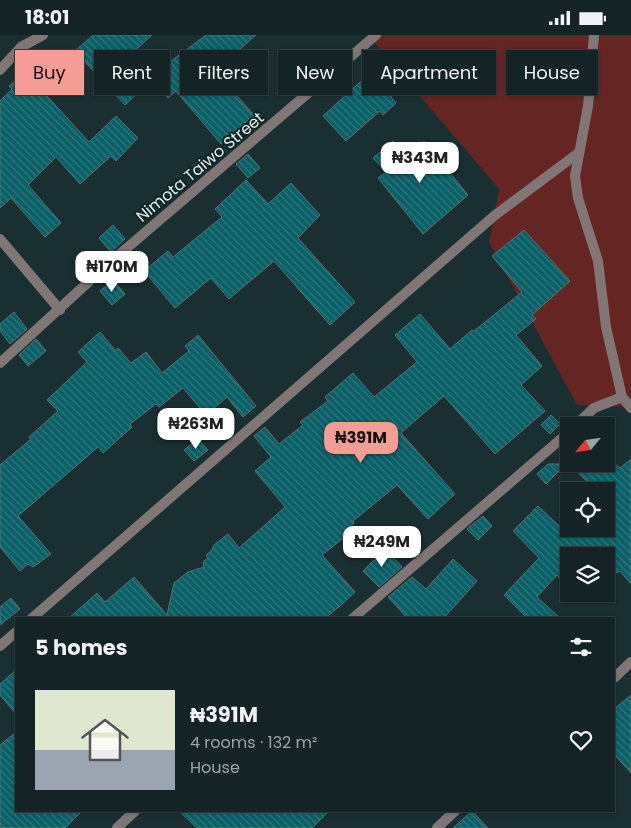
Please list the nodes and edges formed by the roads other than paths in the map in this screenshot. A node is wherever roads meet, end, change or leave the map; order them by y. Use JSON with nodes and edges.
{"nodes":[{"id":1,"x":43,"y":35,"type":"edge"},
{"id":2,"x":376,"y":35,"type":"edge"},
{"id":3,"x":594,"y":35,"type":"edge"},
{"id":4,"x":0,"y":70,"type":"edge"},
{"id":5,"x":578,"y":154,"type":"junction"},
{"id":6,"x":0,"y":239,"type":"edge"},
{"id":7,"x":60,"y":310,"type":"junction"},
{"id":8,"x":0,"y":363,"type":"edge"},
{"id":9,"x":622,"y":397,"type":"junction"},
{"id":10,"x":631,"y":408,"type":"edge"},
{"id":11,"x":584,"y":417,"type":"edge"},
{"id":12,"x":560,"y":440,"type":"edge"},
{"id":13,"x":33,"y":617,"type":"edge"},
{"id":14,"x":354,"y":617,"type":"edge"},
{"id":15,"x":15,"y":632,"type":"edge"},
{"id":16,"x":0,"y":646,"type":"edge"},
{"id":17,"x":631,"y":662,"type":"edge"},
{"id":18,"x":615,"y":677,"type":"edge"},
{"id":19,"x":134,"y":812,"type":"edge"},
{"id":20,"x":454,"y":812,"type":"edge"},
{"id":21,"x":117,"y":828,"type":"edge"},
{"id":22,"x":437,"y":828,"type":"edge"}],
"edges":[{"from":1,"to":4,"type":"street"},
{"from":2,"to":7,"type":"street","name":"Nimota Taiwo Street"},
{"from":3,"to":5,"type":"street"},
{"from":5,"to":9,"type":"street"},
{"from":5,"to":13,"type":"street"},
{"from":6,"to":7,"type":"street"},
{"from":7,"to":8,"type":"street","name":"Nimota Taiwo Street"},
{"from":9,"to":10,"type":"street"},
{"from":9,"to":11,"type":"street"},
{"from":12,"to":14,"type":"street"},
{"from":15,"to":16,"type":"street"},
{"from":17,"to":18,"type":"street"},
{"from":19,"to":21,"type":"street"},
{"from":20,"to":22,"type":"street"}]}
